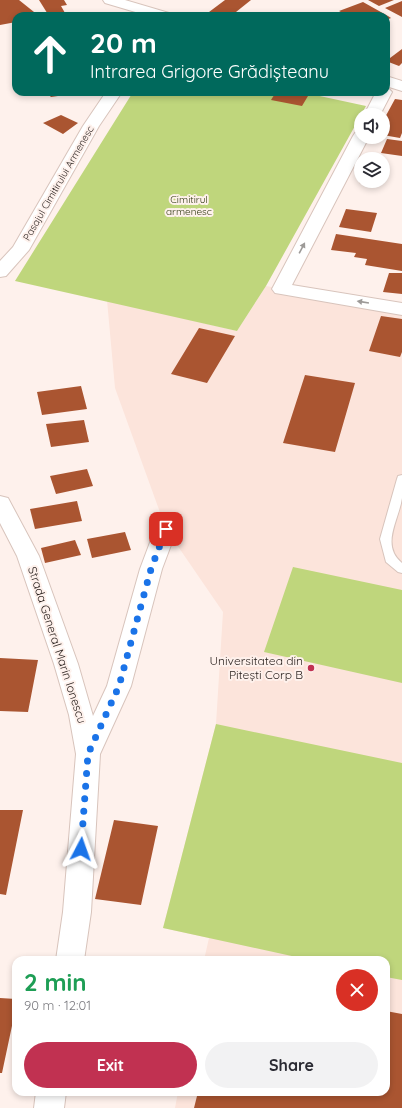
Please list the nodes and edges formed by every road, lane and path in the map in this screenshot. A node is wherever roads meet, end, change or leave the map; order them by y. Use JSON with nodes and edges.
{"nodes":[{"id":1,"x":110,"y":0,"type":"edge"},
{"id":2,"x":150,"y":12,"type":"edge"},
{"id":3,"x":111,"y":96,"type":"edge"},
{"id":4,"x":384,"y":96,"type":"edge"},
{"id":5,"x":376,"y":108,"type":"edge"},
{"id":6,"x":357,"y":144,"type":"edge"},
{"id":7,"x":0,"y":272,"type":"edge"},
{"id":8,"x":402,"y":309,"type":"edge"},
{"id":9,"x":402,"y":479,"type":"edge"},
{"id":10,"x":0,"y":503,"type":"edge"},
{"id":11,"x":166,"y":529,"type":"dead end"},
{"id":12,"x":402,"y":569,"type":"edge"},
{"id":13,"x":88,"y":754,"type":"junction"},
{"id":14,"x":71,"y":956,"type":"edge"},
{"id":15,"x":50,"y":1096,"type":"edge"},
{"id":16,"x":49,"y":1108,"type":"edge"}],
"edges":[{"from":1,"to":2,"type":"street"},
{"from":3,"to":7,"type":"street","name":"Pasajul Cimitirului Armenesc"},
{"from":4,"to":5,"type":"street"},
{"from":8,"to":6,"type":"street","one_way":true},
{"from":9,"to":12,"type":"lane"},
{"from":10,"to":13,"type":"street","name":"Strada General Marin Ionescu"},
{"from":11,"to":13,"type":"street"},
{"from":13,"to":14,"type":"street","name":"Strada General Marin Ionescu"},
{"from":15,"to":16,"type":"street"}]}
